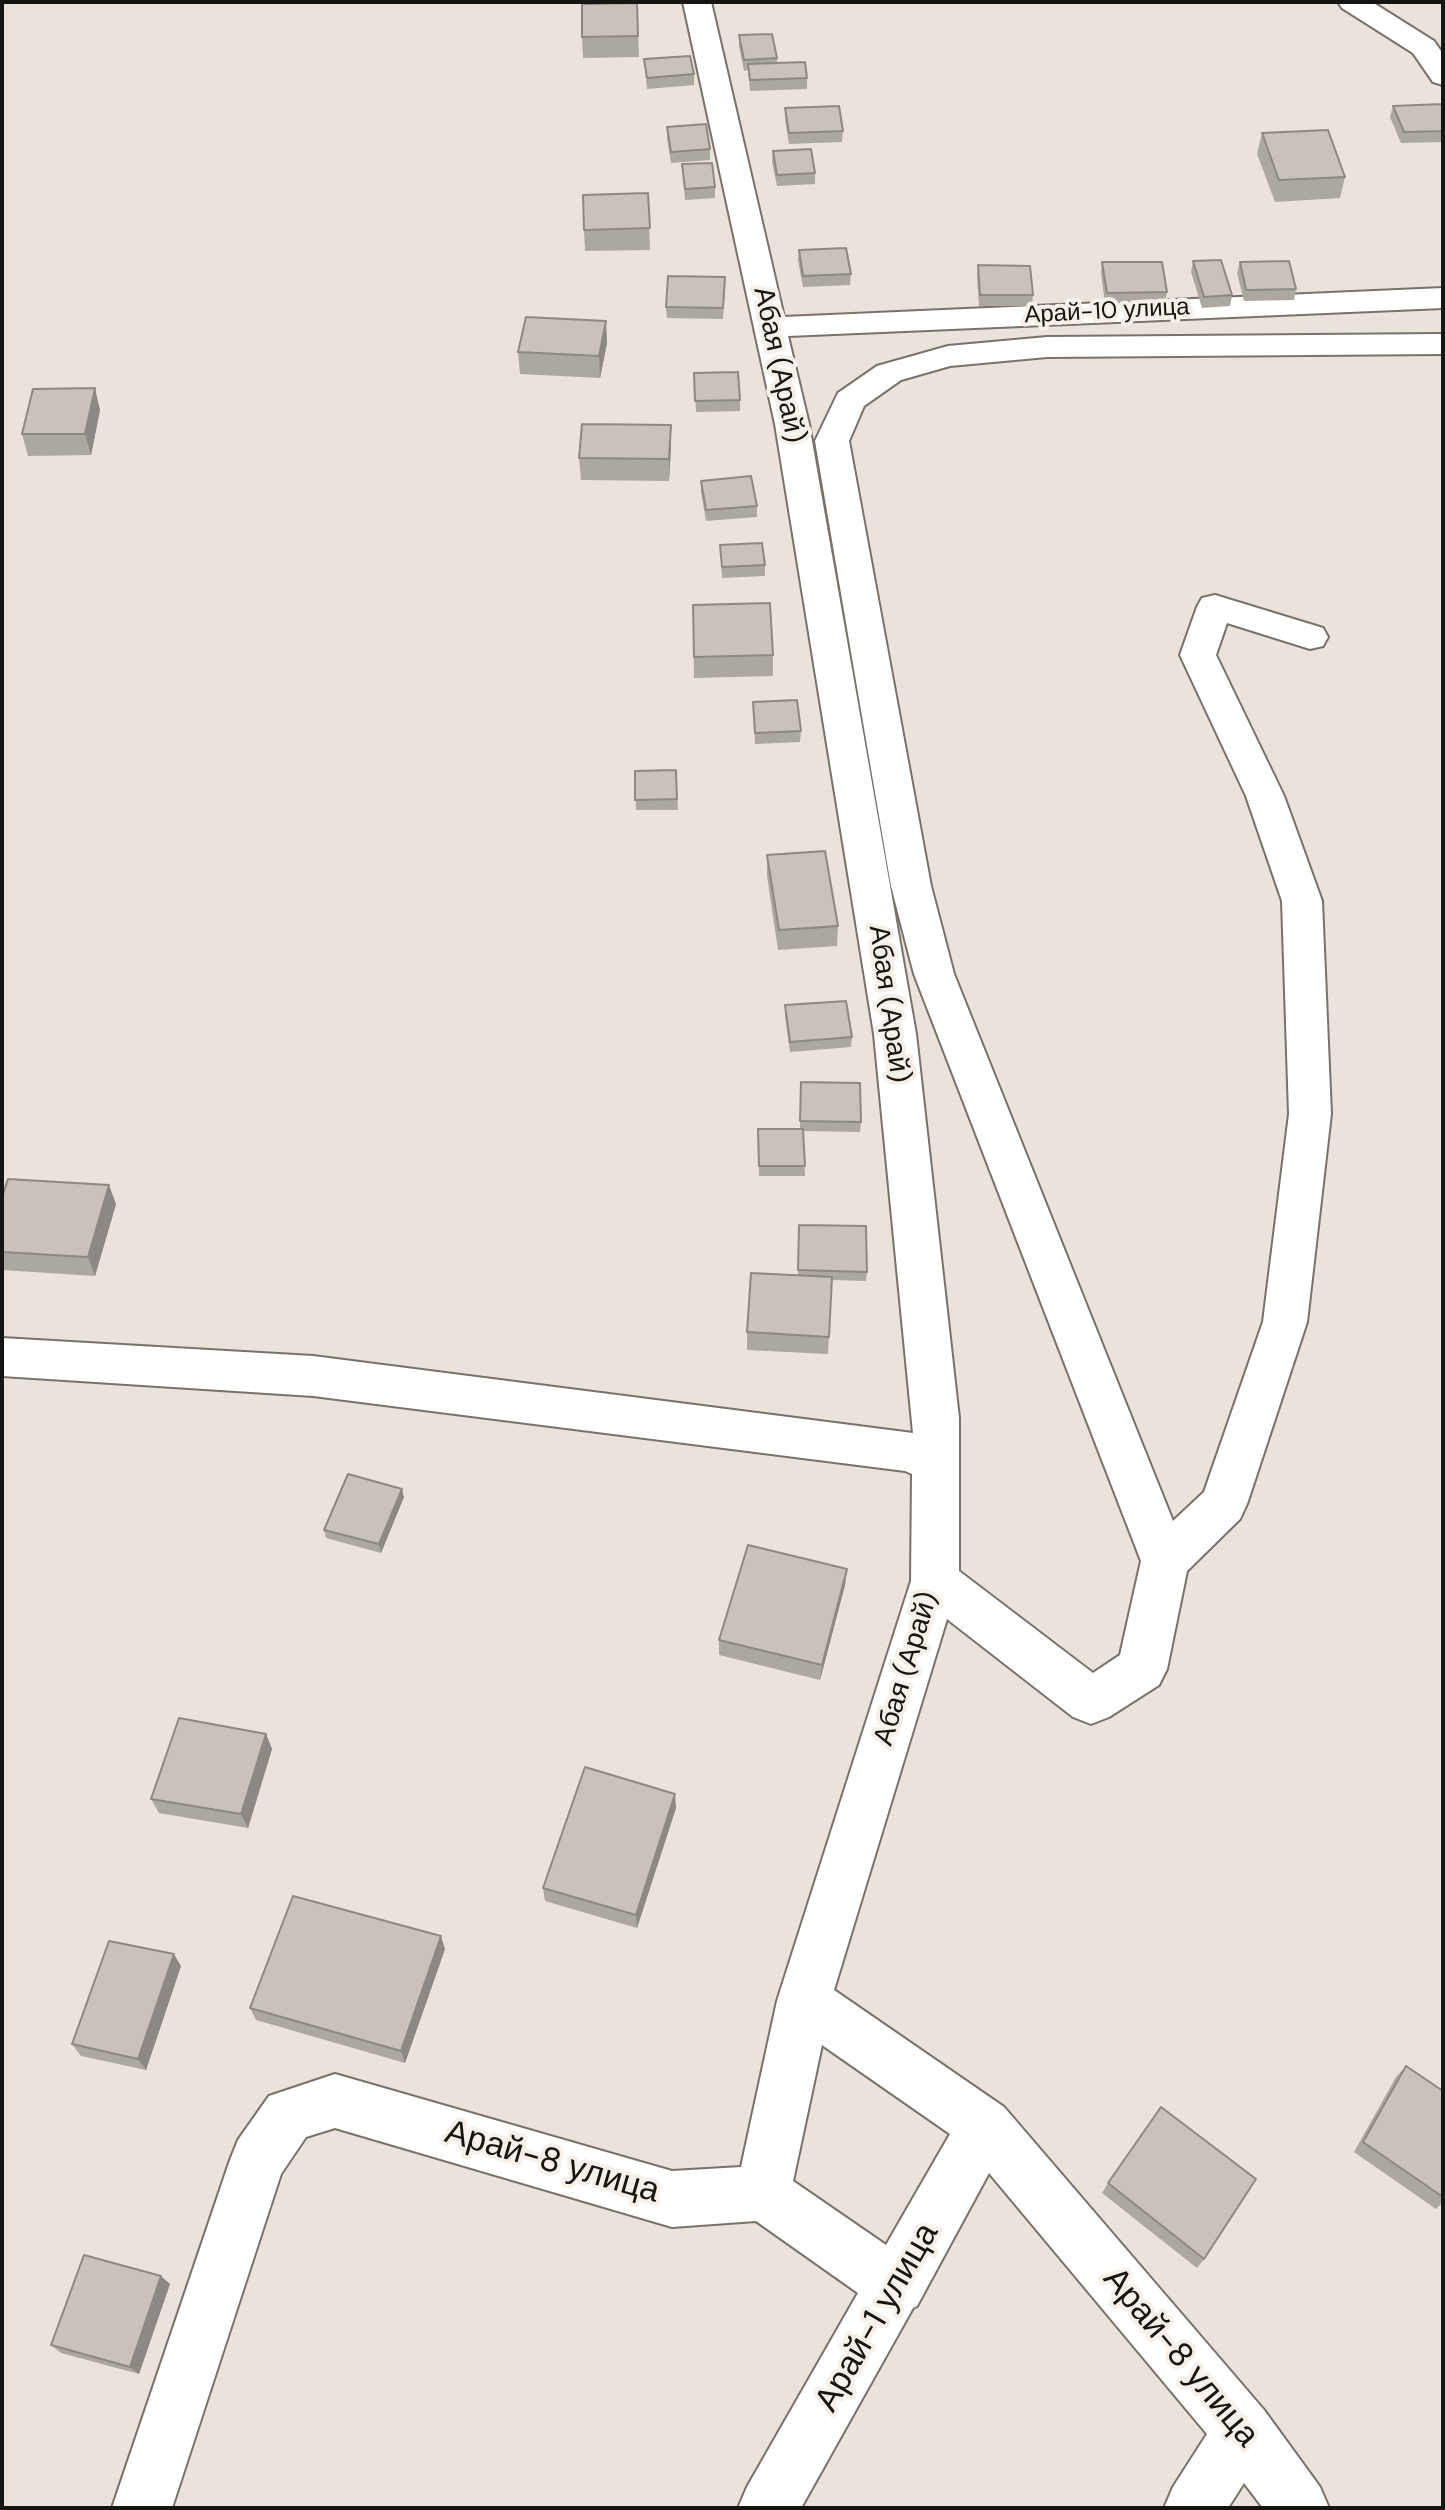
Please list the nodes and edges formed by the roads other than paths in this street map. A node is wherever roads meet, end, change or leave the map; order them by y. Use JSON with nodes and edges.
{"nodes":[{"id":1,"x":697,"y":2,"type":"edge"},
{"id":2,"x":1352,"y":2,"type":"edge"},
{"id":3,"x":1443,"y":76,"type":"edge"},
{"id":4,"x":1443,"y":298,"type":"edge"},
{"id":5,"x":770,"y":327,"type":"junction"},
{"id":6,"x":1443,"y":344,"type":"edge"},
{"id":7,"x":1310,"y":637,"type":"dead end"},
{"id":8,"x":2,"y":1357,"type":"edge"},
{"id":9,"x":936,"y":1461,"type":"junction"},
{"id":10,"x":1165,"y":1561,"type":"junction"},
{"id":11,"x":935,"y":1581,"type":"junction"},
{"id":12,"x":804,"y":2001,"type":"junction"},
{"id":13,"x":985,"y":2126,"type":"junction"},
{"id":14,"x":763,"y":2193,"type":"junction"},
{"id":15,"x":897,"y":2286,"type":"junction"},
{"id":16,"x":1243,"y":2431,"type":"junction"},
{"id":17,"x":142,"y":2508,"type":"edge"},
{"id":18,"x":768,"y":2508,"type":"edge"},
{"id":19,"x":1194,"y":2508,"type":"edge"},
{"id":20,"x":1299,"y":2508,"type":"edge"}],
"edges":[{"from":1,"to":5,"type":"street","name":"Абая (Арай)"},
{"from":2,"to":3,"type":"street"},
{"from":4,"to":5,"type":"street","name":"Арай-10 улица"},
{"from":5,"to":9,"type":"street","name":"Абая (Арай)"},
{"from":6,"to":10,"type":"street"},
{"from":7,"to":10,"type":"street"},
{"from":8,"to":9,"type":"street"},
{"from":9,"to":11,"type":"street","name":"Абая (Арай)"},
{"from":10,"to":11,"type":"street"},
{"from":11,"to":12,"type":"street","name":"Абая (Арай)"},
{"from":12,"to":13,"type":"street","name":"Арай-8 улица"},
{"from":12,"to":14,"type":"street"},
{"from":13,"to":15,"type":"street","name":"Арай-1 улица"},
{"from":13,"to":16,"type":"street","name":"Арай-8 улица"},
{"from":14,"to":15,"type":"street"},
{"from":14,"to":17,"type":"street","name":"Арай-8 улица"},
{"from":15,"to":18,"type":"street","name":"Арай-1 улица"},
{"from":16,"to":19,"type":"street"},
{"from":16,"to":20,"type":"street","name":"Арай-8 улица"}]}
